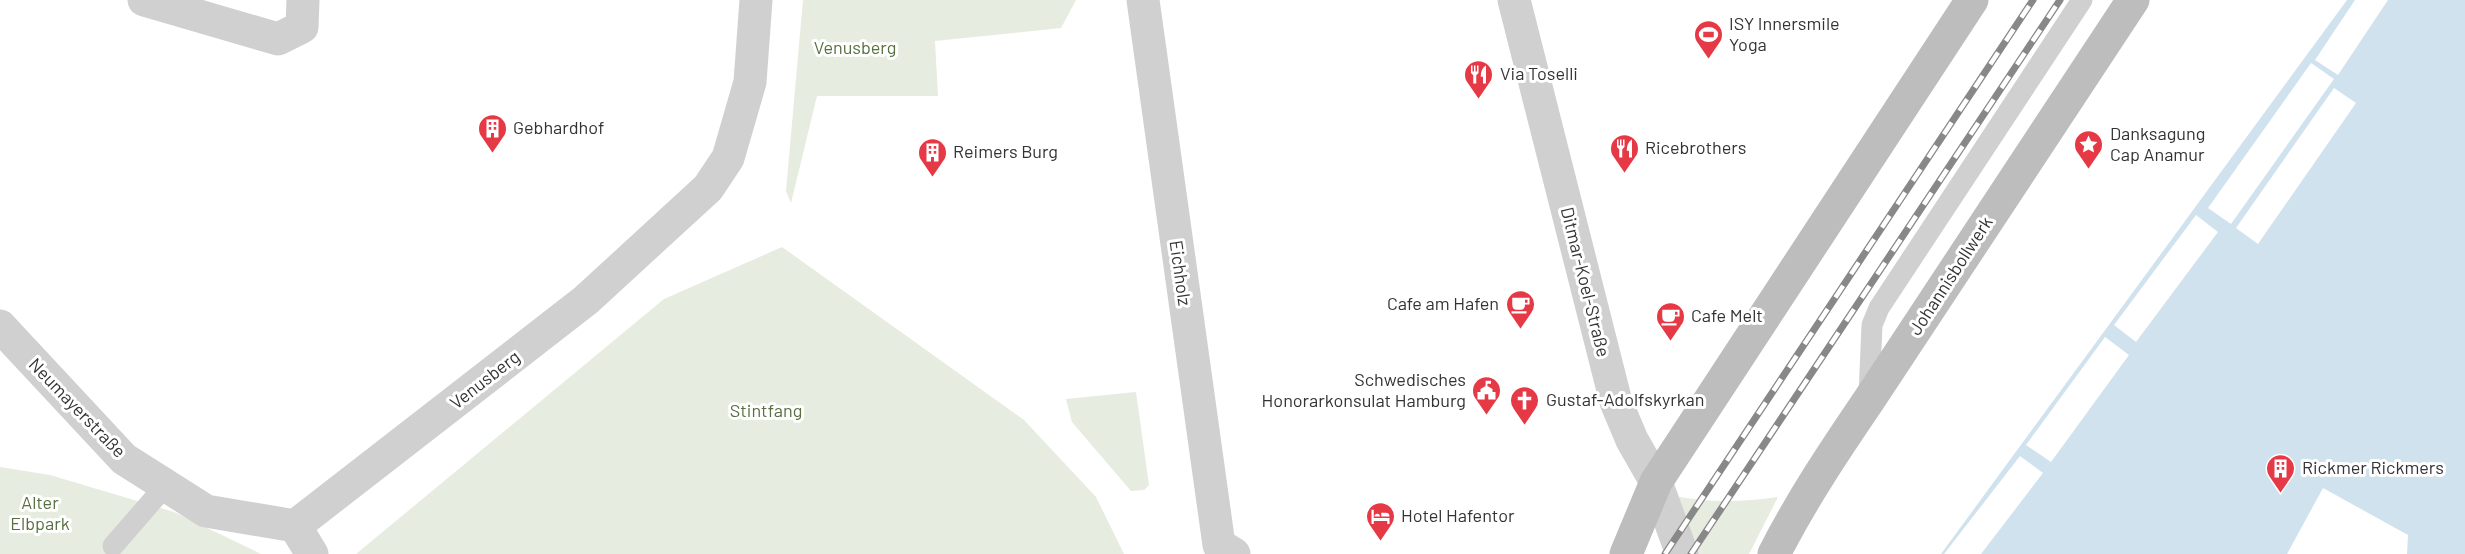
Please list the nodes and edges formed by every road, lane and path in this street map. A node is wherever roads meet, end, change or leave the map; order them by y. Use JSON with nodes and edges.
{"nodes":[{"id":1,"x":144,"y":0,"type":"edge"},
{"id":2,"x":756,"y":0,"type":"edge"},
{"id":3,"x":1143,"y":0,"type":"edge"},
{"id":4,"x":1514,"y":0,"type":"edge"},
{"id":5,"x":1972,"y":0,"type":"edge"},
{"id":6,"x":2082,"y":0,"type":"edge"},
{"id":7,"x":2133,"y":0,"type":"edge"},
{"id":8,"x":302,"y":13,"type":"edge"},
{"id":9,"x":0,"y":326,"type":"edge"},
{"id":10,"x":1869,"y":400,"type":"junction"},
{"id":11,"x":1656,"y":482,"type":"junction"},
{"id":12,"x":166,"y":485,"type":"junction"},
{"id":13,"x":295,"y":526,"type":"junction"},
{"id":14,"x":113,"y":546,"type":"dead end"},
{"id":15,"x":1226,"y":549,"type":"edge"},
{"id":16,"x":312,"y":554,"type":"edge"},
{"id":17,"x":1626,"y":554,"type":"edge"},
{"id":18,"x":1682,"y":554,"type":"edge"},
{"id":19,"x":1774,"y":554,"type":"edge"}],
"edges":[{"from":1,"to":8,"type":"street"},
{"from":2,"to":13,"type":"street","name":"Venusberg"},
{"from":3,"to":15,"type":"street","name":"Eichholz"},
{"from":4,"to":11,"type":"street","name":"Ditmar-Koel-Straße"},
{"from":5,"to":11,"type":"main road"},
{"from":6,"to":10,"type":"lane"},
{"from":7,"to":10,"type":"main road","name":"Johannisbollwerk"},
{"from":9,"to":12,"type":"street","name":"Neumayerstraße"},
{"from":10,"to":19,"type":"main road","name":"Johannisbollwerk"},
{"from":11,"to":17,"type":"main road"},
{"from":11,"to":18,"type":"street","name":"Ditmar-Koel-Straße"},
{"from":12,"to":13,"type":"street","name":"Neumayerstraße"},
{"from":12,"to":14,"type":"lane"},
{"from":13,"to":16,"type":"street"}]}
